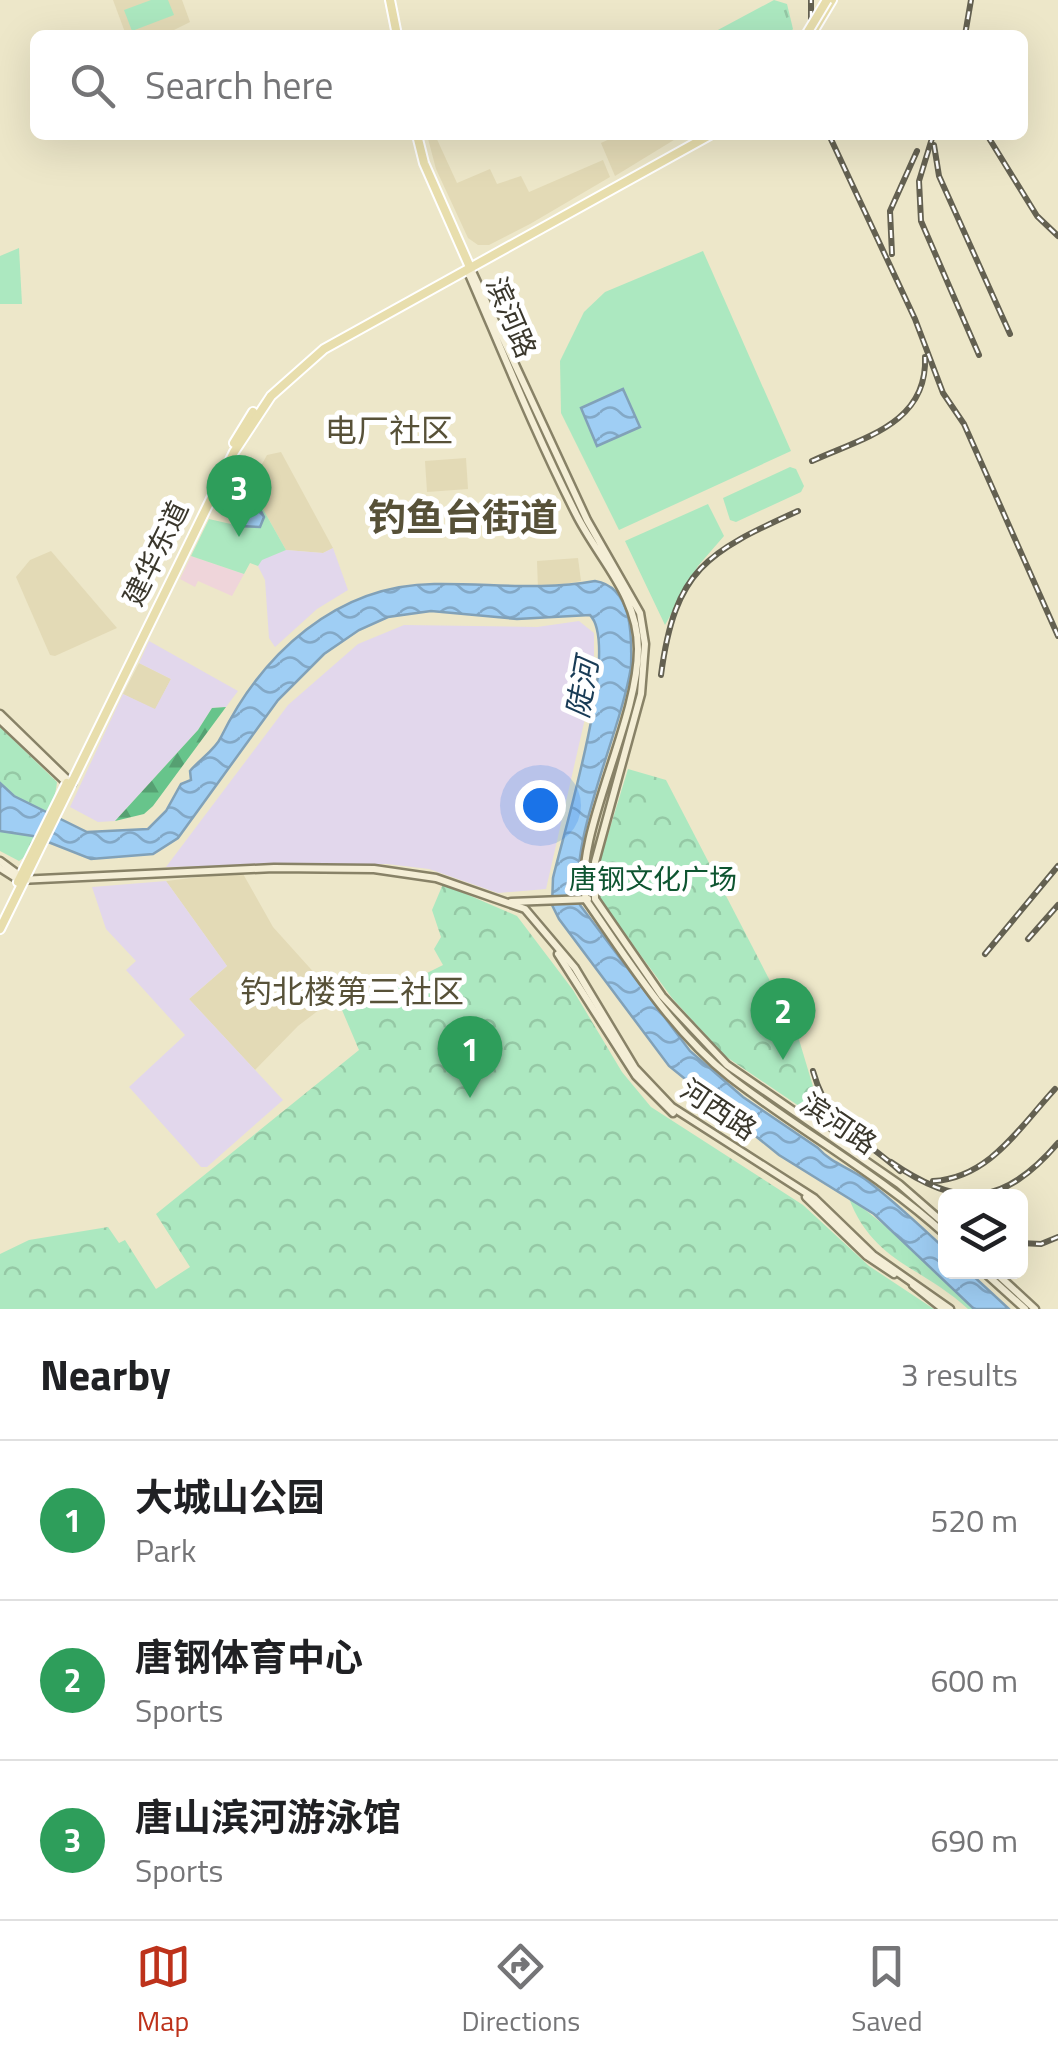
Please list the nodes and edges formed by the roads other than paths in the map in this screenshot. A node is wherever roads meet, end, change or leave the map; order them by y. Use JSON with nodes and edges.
{"nodes":[{"id":1,"x":390,"y":0,"type":"edge"},
{"id":2,"x":830,"y":0,"type":"edge"},
{"id":3,"x":396,"y":30,"type":"edge"},
{"id":4,"x":811,"y":30,"type":"edge"},
{"id":5,"x":418,"y":140,"type":"edge"},
{"id":6,"x":691,"y":140,"type":"edge"},
{"id":7,"x":701,"y":140,"type":"edge"},
{"id":8,"x":538,"y":228,"type":"junction"},
{"id":9,"x":470,"y":268,"type":"junction"},
{"id":10,"x":0,"y":717,"type":"edge"},
{"id":11,"x":70,"y":783,"type":"junction"},
{"id":12,"x":0,"y":864,"type":"edge"},
{"id":13,"x":21,"y":878,"type":"junction"},
{"id":14,"x":587,"y":900,"type":"junction"},
{"id":15,"x":510,"y":902,"type":"junction"},
{"id":16,"x":0,"y":918,"type":"edge"},
{"id":17,"x":0,"y":928,"type":"edge"},
{"id":18,"x":938,"y":1218,"type":"edge"},
{"id":19,"x":938,"y":1228,"type":"edge"},
{"id":20,"x":992,"y":1279,"type":"edge"},
{"id":21,"x":1003,"y":1279,"type":"edge"},
{"id":22,"x":946,"y":1309,"type":"edge"},
{"id":23,"x":1024,"y":1309,"type":"edge"},
{"id":24,"x":1035,"y":1309,"type":"edge"}],
"edges":[{"from":1,"to":3,"type":"main road"},
{"from":2,"to":4,"type":"main road","bridge":true},
{"from":5,"to":9,"type":"main road"},
{"from":6,"to":8,"type":"main road"},
{"from":7,"to":8,"type":"main road"},
{"from":8,"to":9,"type":"main road","name":"建华东道"},
{"from":9,"to":11,"type":"main road","name":"建华东道"},
{"from":9,"to":14,"type":"main road","name":"滨河路"},
{"from":10,"to":11,"type":"main road"},
{"from":11,"to":13,"type":"main road","name":"建华东道"},
{"from":12,"to":13,"type":"main road"},
{"from":13,"to":15,"type":"main road","name":"河西路"},
{"from":13,"to":16,"type":"main road"},
{"from":13,"to":17,"type":"main road"},
{"from":14,"to":15,"type":"main road"},
{"from":14,"to":18,"type":"main road","name":"滨河路"},
{"from":14,"to":19,"type":"main road","name":"滨河路"},
{"from":15,"to":22,"type":"main road","name":"河西路"},
{"from":20,"to":23,"type":"main road"},
{"from":21,"to":24,"type":"main road"}]}
